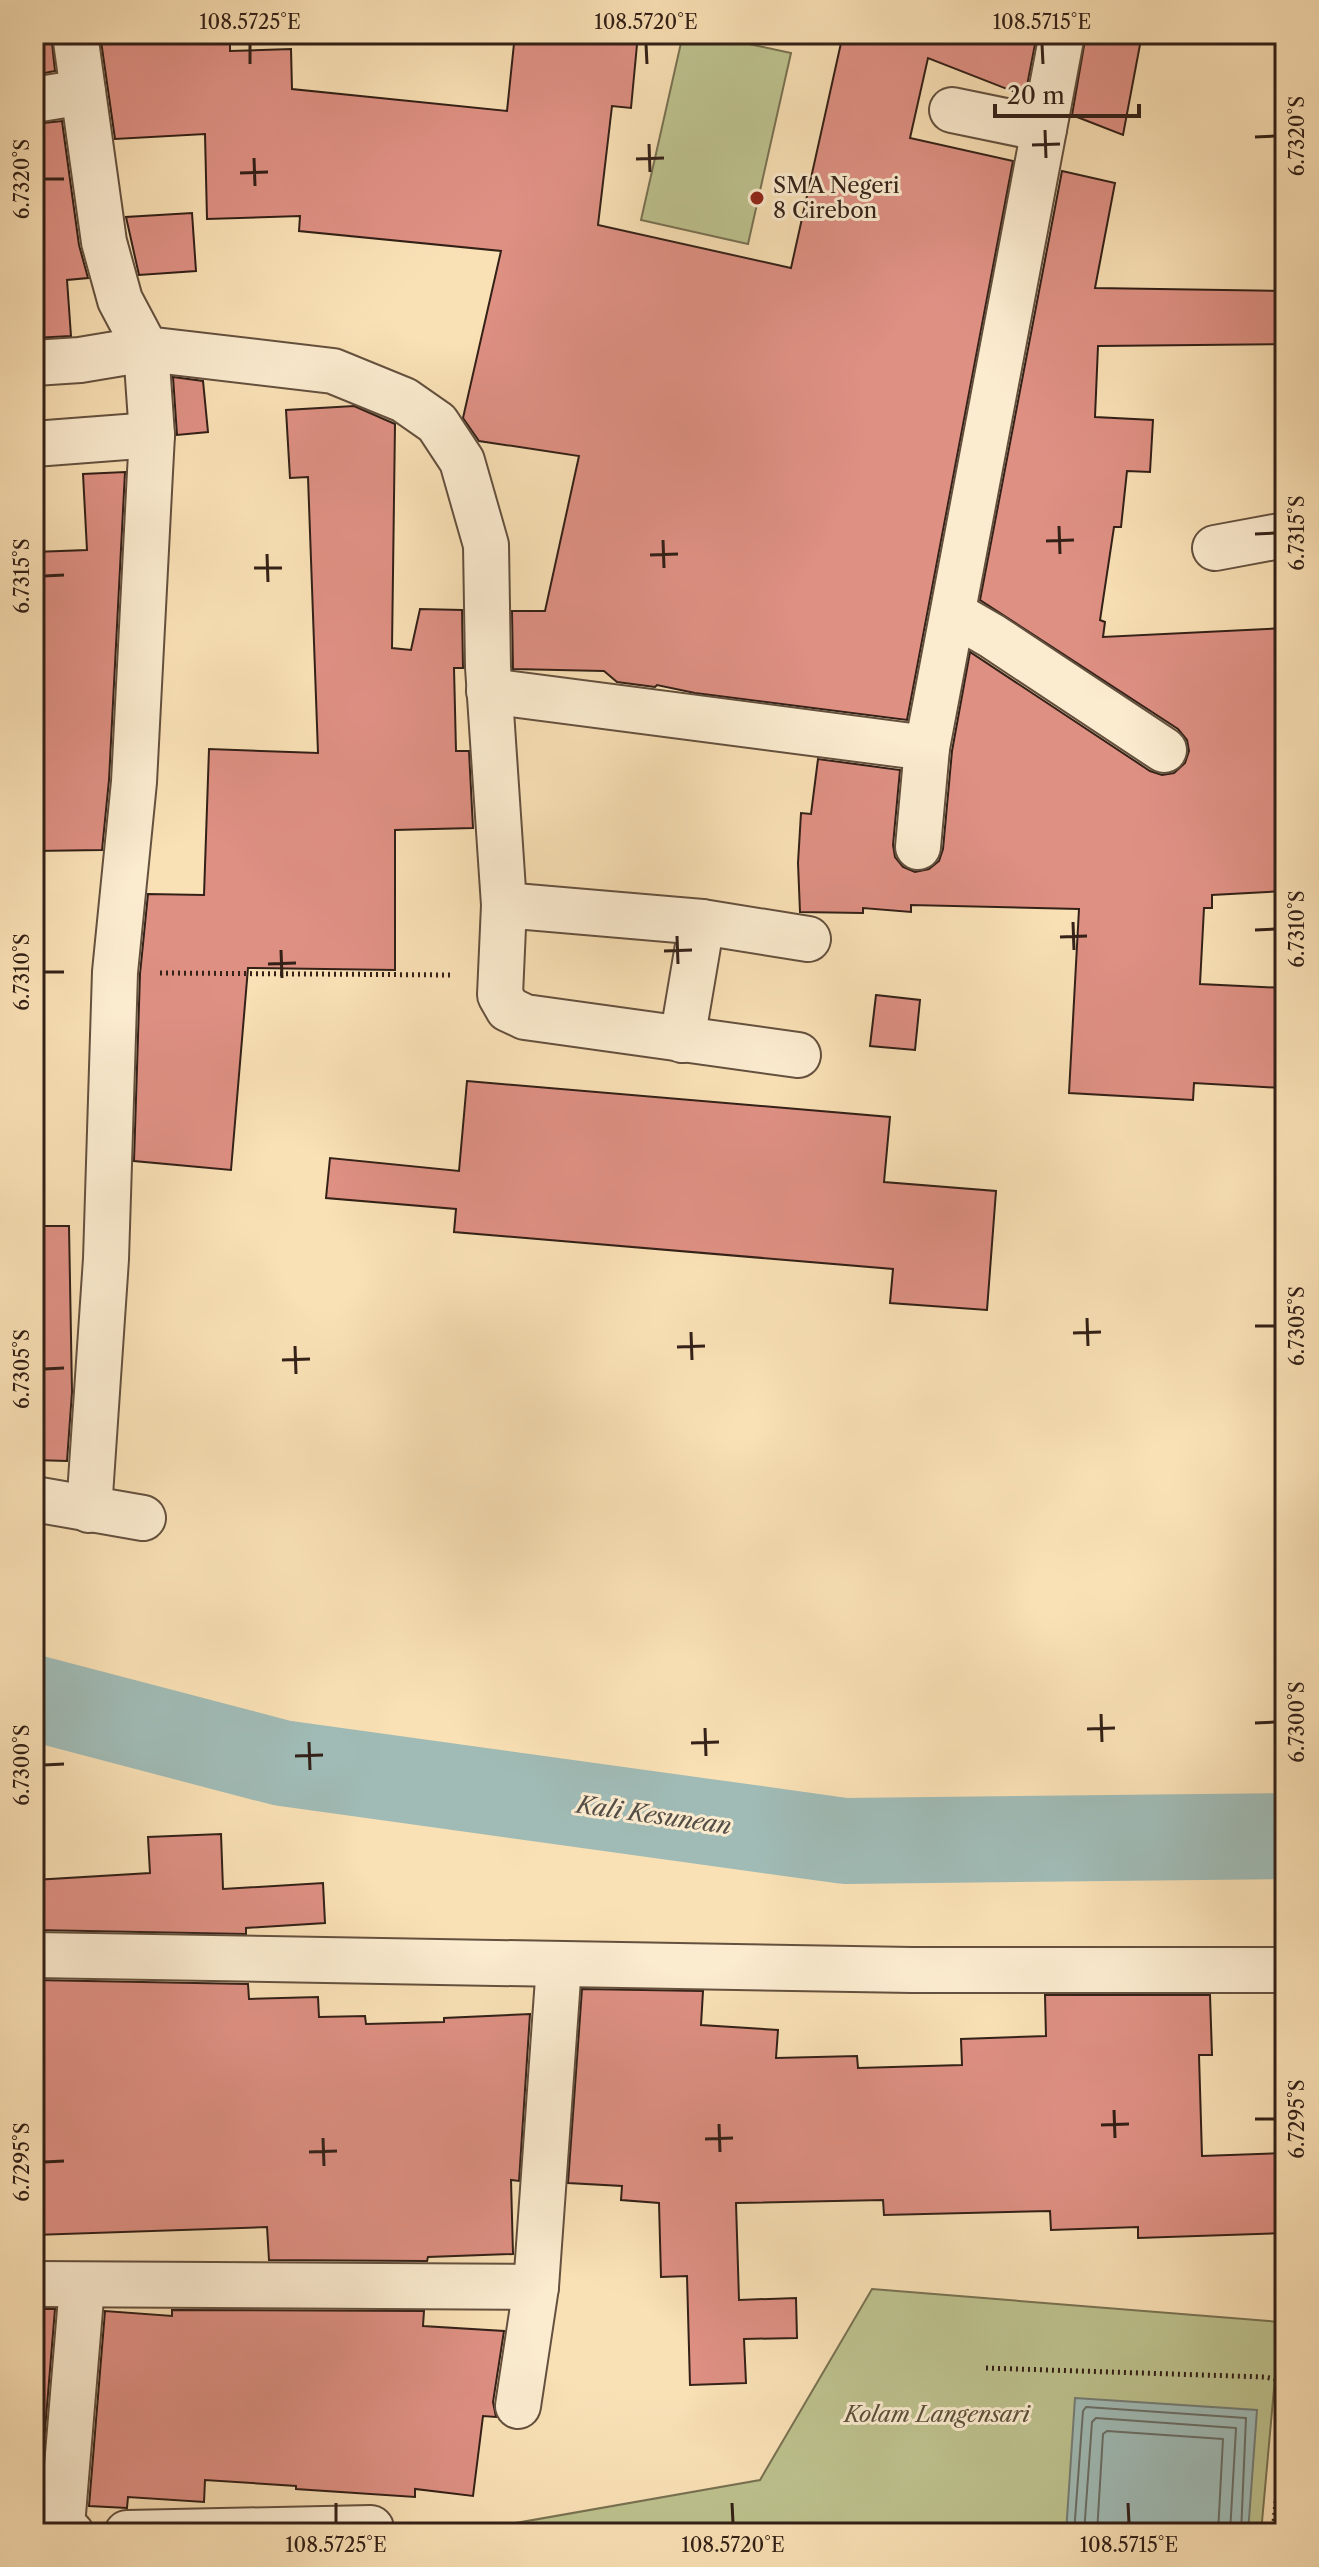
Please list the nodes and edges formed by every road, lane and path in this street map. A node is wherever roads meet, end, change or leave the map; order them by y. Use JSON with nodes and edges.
{"nodes":[{"id":1,"x":75,"y":34,"type":"edge"},
{"id":2,"x":1062,"y":34,"type":"edge"},
{"id":3,"x":83,"y":92,"type":"junction"},
{"id":4,"x":34,"y":100,"type":"edge"},
{"id":5,"x":952,"y":110,"type":"dead end"},
{"id":6,"x":1044,"y":129,"type":"junction"},
{"id":7,"x":146,"y":349,"type":"junction"},
{"id":8,"x":34,"y":363,"type":"edge"},
{"id":9,"x":152,"y":435,"type":"junction"},
{"id":10,"x":34,"y":444,"type":"edge"},
{"id":11,"x":1285,"y":535,"type":"edge"},
{"id":12,"x":1215,"y":548,"type":"dead end"},
{"id":13,"x":954,"y":614,"type":"junction"},
{"id":14,"x":489,"y":691,"type":"junction"},
{"id":15,"x":927,"y":748,"type":"junction"},
{"id":16,"x":1164,"y":750,"type":"dead end"},
{"id":17,"x":918,"y":847,"type":"dead end"},
{"id":18,"x":504,"y":905,"type":"junction"},
{"id":19,"x":702,"y":922,"type":"junction"},
{"id":20,"x":808,"y":939,"type":"dead end"},
{"id":21,"x":115,"y":972,"type":"junction"},
{"id":22,"x":503,"y":975,"type":"junction"},
{"id":23,"x":682,"y":1040,"type":"junction"},
{"id":24,"x":798,"y":1055,"type":"dead end"},
{"id":25,"x":34,"y":1499,"type":"edge"},
{"id":26,"x":89,"y":1510,"type":"junction"},
{"id":27,"x":143,"y":1518,"type":"dead end"},
{"id":28,"x":34,"y":1955,"type":"edge"},
{"id":29,"x":559,"y":1965,"type":"junction"},
{"id":30,"x":1285,"y":1970,"type":"edge"},
{"id":31,"x":34,"y":2284,"type":"edge"},
{"id":32,"x":82,"y":2286,"type":"junction"},
{"id":33,"x":536,"y":2287,"type":"junction"},
{"id":34,"x":986,"y":2368,"type":"dead end"},
{"id":35,"x":1285,"y":2394,"type":"edge"},
{"id":36,"x":518,"y":2406,"type":"dead end"},
{"id":37,"x":1285,"y":2409,"type":"edge"},
{"id":38,"x":50,"y":2486,"type":"edge"},
{"id":39,"x":371,"y":2528,"type":"dead end"},
{"id":40,"x":71,"y":2533,"type":"edge"},
{"id":41,"x":127,"y":2533,"type":"edge"},
{"id":42,"x":1273,"y":2533,"type":"edge"}],
"edges":[{"from":1,"to":3,"type":"street"},
{"from":2,"to":6,"type":"street"},
{"from":3,"to":4,"type":"street"},
{"from":3,"to":7,"type":"street"},
{"from":5,"to":6,"type":"street"},
{"from":6,"to":13,"type":"street"},
{"from":7,"to":8,"type":"street"},
{"from":7,"to":9,"type":"street"},
{"from":7,"to":14,"type":"street"},
{"from":9,"to":10,"type":"street"},
{"from":9,"to":21,"type":"street"},
{"from":11,"to":12,"type":"street"},
{"from":13,"to":15,"type":"street"},
{"from":13,"to":16,"type":"street"},
{"from":14,"to":15,"type":"street"},
{"from":14,"to":18,"type":"street"},
{"from":15,"to":17,"type":"street"},
{"from":18,"to":19,"type":"street"},
{"from":18,"to":22,"type":"street"},
{"from":19,"to":20,"type":"street"},
{"from":19,"to":23,"type":"street"},
{"from":21,"to":22,"type":"path"},
{"from":21,"to":26,"type":"street"},
{"from":22,"to":23,"type":"street"},
{"from":23,"to":24,"type":"street"},
{"from":25,"to":26,"type":"street"},
{"from":26,"to":27,"type":"street"},
{"from":28,"to":29,"type":"street"},
{"from":29,"to":30,"type":"street"},
{"from":29,"to":33,"type":"street"},
{"from":31,"to":32,"type":"street"},
{"from":32,"to":33,"type":"street"},
{"from":32,"to":38,"type":"street"},
{"from":33,"to":36,"type":"street"},
{"from":34,"to":35,"type":"path"},
{"from":37,"to":42,"type":"path"},
{"from":38,"to":40,"type":"street"},
{"from":39,"to":41,"type":"street"}]}
